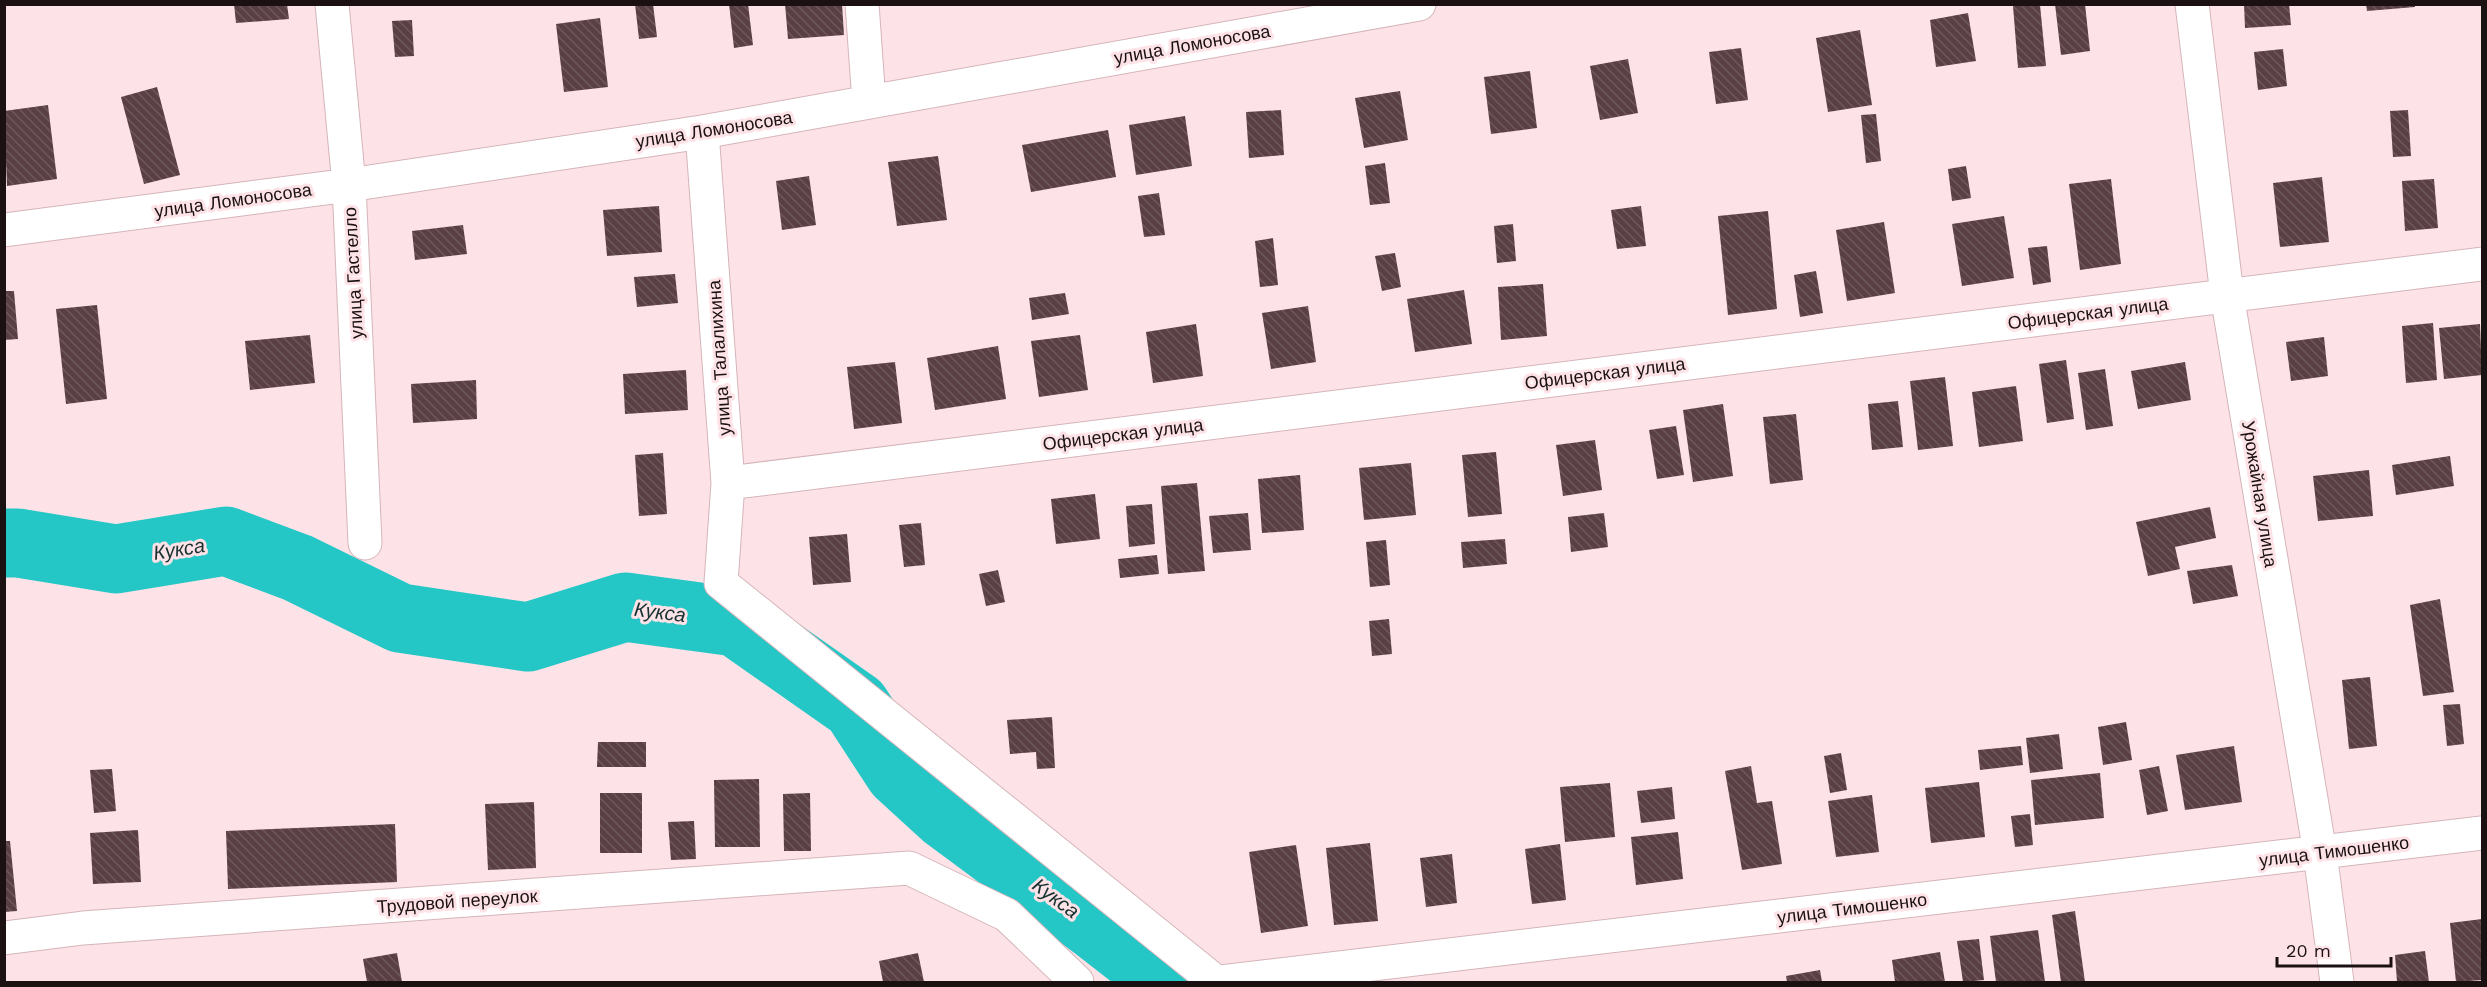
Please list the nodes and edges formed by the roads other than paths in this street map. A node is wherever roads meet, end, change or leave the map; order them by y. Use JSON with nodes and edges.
{"nodes":[{"id":1,"x":332,"y":4,"type":"edge"},
{"id":2,"x":862,"y":4,"type":"edge"},
{"id":3,"x":1419,"y":4,"type":"edge"},
{"id":4,"x":2192,"y":4,"type":"edge"},
{"id":5,"x":869,"y":102,"type":"junction"},
{"id":6,"x":702,"y":132,"type":"junction"},
{"id":7,"x":349,"y":184,"type":"junction"},
{"id":8,"x":4,"y":231,"type":"edge"},
{"id":9,"x":2482,"y":264,"type":"edge"},
{"id":10,"x":2227,"y":296,"type":"junction"},
{"id":11,"x":728,"y":483,"type":"junction"},
{"id":12,"x":365,"y":543,"type":"dead end"},
{"id":13,"x":2482,"y":832,"type":"edge"},
{"id":14,"x":2320,"y":853,"type":"junction"},
{"id":15,"x":4,"y":938,"type":"edge"},
{"id":16,"x":1077,"y":982,"type":"edge"},
{"id":17,"x":1216,"y":982,"type":"edge"},
{"id":18,"x":1221,"y":982,"type":"edge"},
{"id":19,"x":2337,"y":982,"type":"edge"}],
"edges":[{"from":1,"to":7,"type":"street","name":"улица Гастелло"},
{"from":2,"to":5,"type":"street"},
{"from":3,"to":5,"type":"street","name":"улица Ломоносова"},
{"from":4,"to":10,"type":"street","name":"Урожайная улица"},
{"from":5,"to":6,"type":"street","name":"улица Ломоносова"},
{"from":6,"to":7,"type":"street","name":"улица Ломоносова"},
{"from":6,"to":11,"type":"street","name":"улица Талалихина"},
{"from":7,"to":8,"type":"street","name":"улица Ломоносова"},
{"from":7,"to":12,"type":"street","name":"улица Гастелло"},
{"from":9,"to":10,"type":"street","name":"Офицерская улица"},
{"from":10,"to":11,"type":"street","name":"Офицерская улица"},
{"from":10,"to":14,"type":"street","name":"Урожайная улица"},
{"from":11,"to":17,"type":"street","name":"улица Талалихина"},
{"from":13,"to":14,"type":"street","name":"улица Тимошенко"},
{"from":14,"to":18,"type":"street","name":"улица Тимошенко"},
{"from":14,"to":19,"type":"street","name":"Урожайная улица"},
{"from":15,"to":16,"type":"street","name":"Трудовой переулок"}]}
